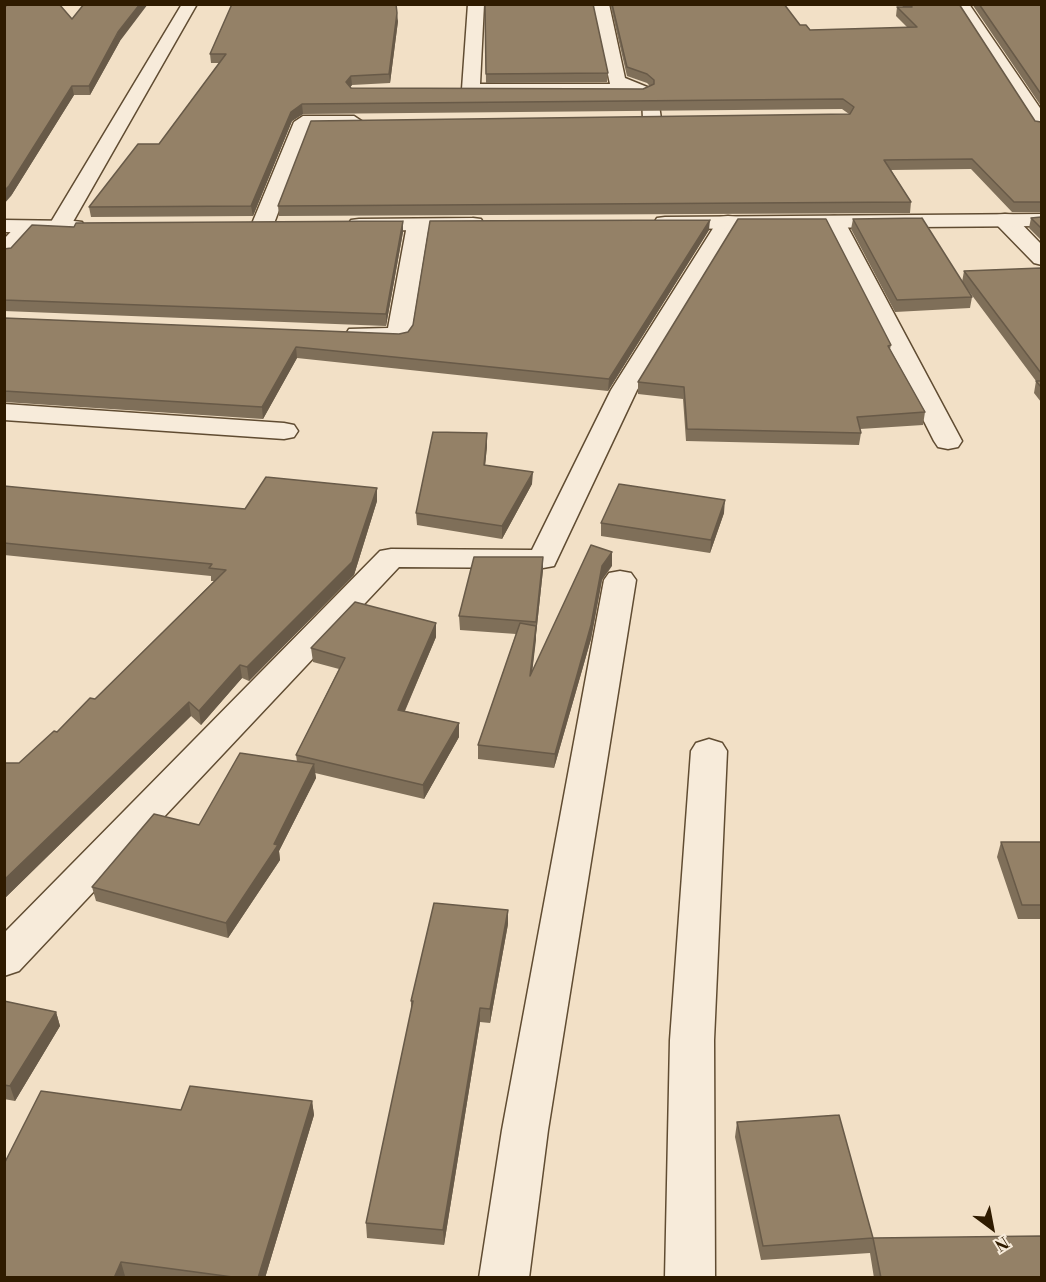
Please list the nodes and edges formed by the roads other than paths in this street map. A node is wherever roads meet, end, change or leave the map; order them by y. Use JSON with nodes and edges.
{"nodes":[{"id":1,"x":190,"y":4,"type":"edge"},
{"id":2,"x":476,"y":4,"type":"edge"},
{"id":3,"x":601,"y":4,"type":"edge"},
{"id":4,"x":961,"y":4,"type":"edge"},
{"id":5,"x":448,"y":89,"type":"edge"},
{"id":6,"x":471,"y":89,"type":"junction"},
{"id":7,"x":640,"y":89,"type":"junction"},
{"id":8,"x":629,"y":119,"type":"edge"},
{"id":9,"x":652,"y":119,"type":"junction"},
{"id":10,"x":676,"y":119,"type":"edge"},
{"id":11,"x":373,"y":122,"type":"edge"},
{"id":12,"x":1041,"y":125,"type":"edge"},
{"id":13,"x":1005,"y":220,"type":"junction"},
{"id":14,"x":1041,"y":220,"type":"edge"},
{"id":15,"x":728,"y":222,"type":"junction"},
{"id":16,"x":834,"y":222,"type":"junction"},
{"id":17,"x":645,"y":223,"type":"edge"},
{"id":18,"x":489,"y":224,"type":"edge"},
{"id":19,"x":340,"y":225,"type":"edge"},
{"id":20,"x":418,"y":225,"type":"junction"},
{"id":21,"x":4,"y":226,"type":"edge"},
{"id":22,"x":238,"y":226,"type":"edge"},
{"id":23,"x":262,"y":226,"type":"junction"},
{"id":24,"x":284,"y":226,"type":"edge"},
{"id":25,"x":28,"y":227,"type":"junction"},
{"id":26,"x":94,"y":227,"type":"edge"},
{"id":27,"x":58,"y":228,"type":"junction"},
{"id":28,"x":4,"y":252,"type":"edge"},
{"id":29,"x":1041,"y":258,"type":"edge"},
{"id":30,"x":339,"y":333,"type":"edge"},
{"id":31,"x":4,"y":412,"type":"edge"},
{"id":32,"x":284,"y":431,"type":"dead end"},
{"id":33,"x":948,"y":441,"type":"dead end"},
{"id":34,"x":620,"y":580,"type":"dead end"},
{"id":35,"x":709,"y":751,"type":"dead end"},
{"id":36,"x":4,"y":960,"type":"edge"},
{"id":37,"x":504,"y":1278,"type":"edge"},
{"id":38,"x":690,"y":1278,"type":"edge"}],
"edges":[{"from":1,"to":27,"type":"street"},
{"from":2,"to":6,"type":"street"},
{"from":3,"to":7,"type":"street"},
{"from":4,"to":12,"type":"street"},
{"from":5,"to":6,"type":"street"},
{"from":6,"to":7,"type":"street"},
{"from":7,"to":9,"type":"street"},
{"from":8,"to":9,"type":"street"},
{"from":9,"to":10,"type":"street"},
{"from":11,"to":23,"type":"street"},
{"from":13,"to":14,"type":"street"},
{"from":13,"to":16,"type":"street"},
{"from":13,"to":29,"type":"street"},
{"from":15,"to":16,"type":"street"},
{"from":15,"to":17,"type":"street"},
{"from":15,"to":36,"type":"street"},
{"from":16,"to":33,"type":"street"},
{"from":18,"to":20,"type":"street"},
{"from":19,"to":20,"type":"street"},
{"from":20,"to":30,"type":"street"},
{"from":21,"to":25,"type":"street"},
{"from":22,"to":23,"type":"street"},
{"from":23,"to":24,"type":"street"},
{"from":25,"to":27,"type":"street"},
{"from":25,"to":28,"type":"street"},
{"from":26,"to":27,"type":"street"},
{"from":31,"to":32,"type":"street"},
{"from":34,"to":37,"type":"street"},
{"from":35,"to":38,"type":"street"}]}
